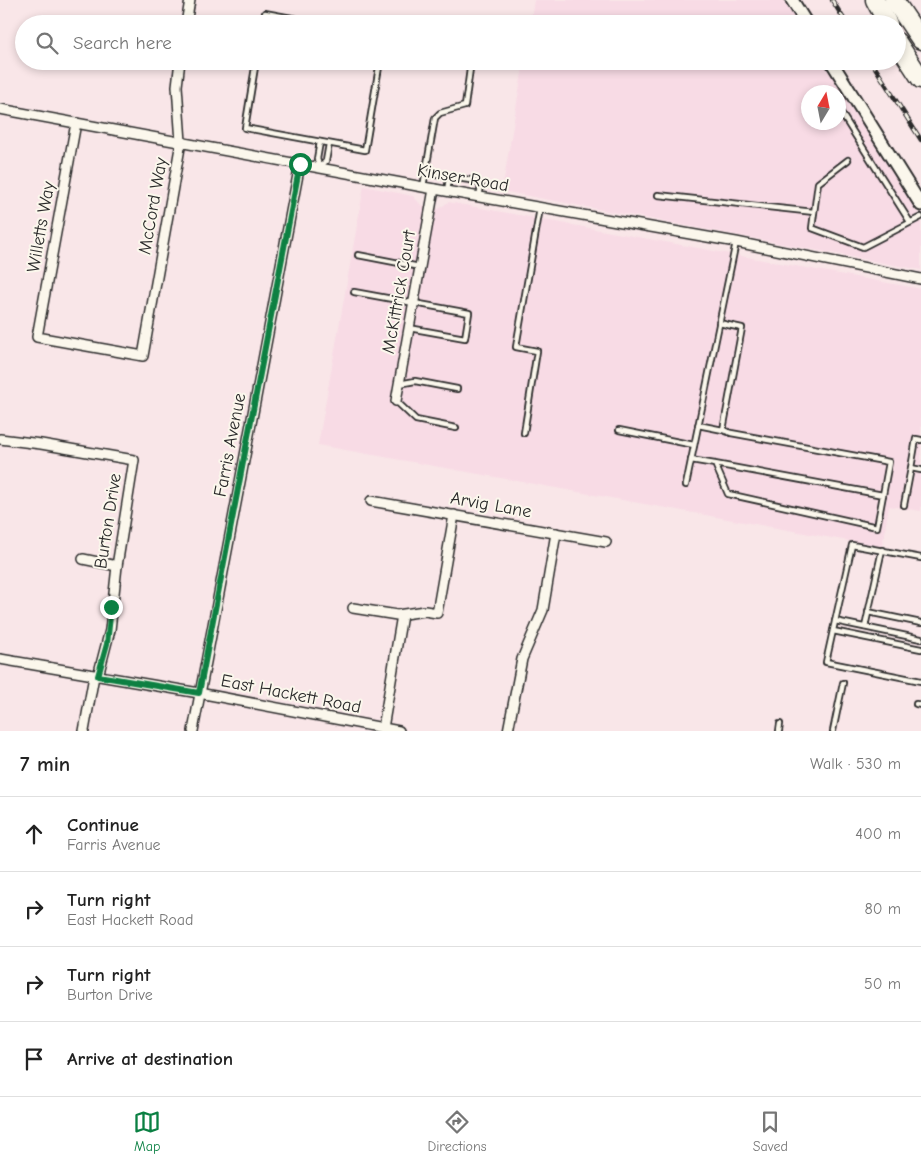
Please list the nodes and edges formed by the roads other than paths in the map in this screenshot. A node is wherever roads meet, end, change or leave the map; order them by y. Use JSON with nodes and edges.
{"nodes":[{"id":1,"x":190,"y":0,"type":"edge"},
{"id":2,"x":792,"y":0,"type":"edge"},
{"id":3,"x":875,"y":0,"type":"edge"},
{"id":4,"x":894,"y":0,"type":"edge"},
{"id":5,"x":188,"y":15,"type":"edge"},
{"id":6,"x":265,"y":15,"type":"edge"},
{"id":7,"x":276,"y":15,"type":"edge"},
{"id":8,"x":801,"y":15,"type":"edge"},
{"id":9,"x":883,"y":15,"type":"edge"},
{"id":10,"x":904,"y":15,"type":"edge"},
{"id":11,"x":906,"y":18,"type":"edge"},
{"id":12,"x":921,"y":40,"type":"edge"},
{"id":13,"x":906,"y":56,"type":"edge"},
{"id":14,"x":179,"y":70,"type":"edge"},
{"id":15,"x":254,"y":70,"type":"edge"},
{"id":16,"x":378,"y":70,"type":"edge"},
{"id":17,"x":470,"y":70,"type":"edge"},
{"id":18,"x":837,"y":70,"type":"edge"},
{"id":19,"x":921,"y":80,"type":"edge"},
{"id":20,"x":0,"y":109,"type":"edge"},
{"id":21,"x":846,"y":121,"type":"edge"},
{"id":22,"x":76,"y":123,"type":"junction"},
{"id":23,"x":181,"y":142,"type":"junction"},
{"id":24,"x":320,"y":142,"type":"junction"},
{"id":25,"x":329,"y":144,"type":"junction"},
{"id":26,"x":848,"y":160,"type":"dead end"},
{"id":27,"x":300,"y":164,"type":"junction"},
{"id":28,"x":320,"y":168,"type":"junction"},
{"id":29,"x":425,"y":173,"type":"junction"},
{"id":30,"x":449,"y":177,"type":"junction"},
{"id":31,"x":423,"y":187,"type":"junction"},
{"id":32,"x":434,"y":190,"type":"junction"},
{"id":33,"x":447,"y":192,"type":"junction"},
{"id":34,"x":658,"y":195,"type":"dead end"},
{"id":35,"x":479,"y":197,"type":"junction"},
{"id":36,"x":921,"y":205,"type":"edge"},
{"id":37,"x":540,"y":208,"type":"junction"},
{"id":38,"x":814,"y":212,"type":"junction"},
{"id":39,"x":921,"y":216,"type":"edge"},
{"id":40,"x":910,"y":222,"type":"junction"},
{"id":41,"x":736,"y":242,"type":"junction"},
{"id":42,"x":358,"y":255,"type":"dead end"},
{"id":43,"x":420,"y":267,"type":"junction"},
{"id":44,"x":921,"y":279,"type":"edge"},
{"id":45,"x":354,"y":292,"type":"dead end"},
{"id":46,"x":414,"y":302,"type":"junction"},
{"id":47,"x":719,"y":323,"type":"junction"},
{"id":48,"x":409,"y":328,"type":"junction"},
{"id":49,"x":143,"y":356,"type":"joint"},
{"id":50,"x":399,"y":384,"type":"junction"},
{"id":51,"x":457,"y":389,"type":"dead end"},
{"id":52,"x":396,"y":401,"type":"joint"},
{"id":53,"x":698,"y":425,"type":"junction"},
{"id":54,"x":456,"y":428,"type":"dead end"},
{"id":55,"x":618,"y":430,"type":"dead end"},
{"id":56,"x":723,"y":430,"type":"junction"},
{"id":57,"x":524,"y":433,"type":"dead end"},
{"id":58,"x":0,"y":440,"type":"edge"},
{"id":59,"x":921,"y":440,"type":"edge"},
{"id":60,"x":694,"y":445,"type":"junction"},
{"id":61,"x":691,"y":460,"type":"junction"},
{"id":62,"x":716,"y":464,"type":"junction"},
{"id":63,"x":911,"y":468,"type":"junction"},
{"id":64,"x":921,"y":470,"type":"edge"},
{"id":65,"x":686,"y":485,"type":"dead end"},
{"id":66,"x":883,"y":495,"type":"junction"},
{"id":67,"x":371,"y":500,"type":"dead end"},
{"id":68,"x":904,"y":505,"type":"dead end"},
{"id":69,"x":454,"y":515,"type":"junction"},
{"id":70,"x":556,"y":533,"type":"junction"},
{"id":71,"x":606,"y":542,"type":"dead end"},
{"id":72,"x":882,"y":550,"type":"junction"},
{"id":73,"x":921,"y":558,"type":"edge"},
{"id":74,"x":83,"y":559,"type":"dead end"},
{"id":75,"x":117,"y":566,"type":"junction"},
{"id":76,"x":353,"y":608,"type":"dead end"},
{"id":77,"x":868,"y":612,"type":"junction"},
{"id":78,"x":402,"y":615,"type":"junction"},
{"id":79,"x":835,"y":621,"type":"junction"},
{"id":80,"x":921,"y":623,"type":"edge"},
{"id":81,"x":865,"y":627,"type":"junction"},
{"id":82,"x":833,"y":630,"type":"junction"},
{"id":83,"x":921,"y":639,"type":"edge"},
{"id":84,"x":921,"y":649,"type":"edge"},
{"id":85,"x":0,"y":658,"type":"edge"},
{"id":86,"x":96,"y":676,"type":"junction"},
{"id":87,"x":921,"y":681,"type":"edge"},
{"id":88,"x":843,"y":683,"type":"dead end"},
{"id":89,"x":199,"y":693,"type":"junction"},
{"id":90,"x":780,"y":724,"type":"dead end"},
{"id":91,"x":383,"y":728,"type":"junction"},
{"id":92,"x":84,"y":731,"type":"edge"},
{"id":93,"x":193,"y":731,"type":"edge"},
{"id":94,"x":399,"y":731,"type":"edge"},
{"id":95,"x":508,"y":731,"type":"edge"},
{"id":96,"x":779,"y":731,"type":"edge"},
{"id":97,"x":833,"y":731,"type":"edge"}],
"edges":[{"from":1,"to":5,"type":"street"},
{"from":2,"to":8,"type":"street"},
{"from":3,"to":9,"type":"highway"},
{"from":4,"to":10,"type":"highway"},
{"from":6,"to":7,"type":"lane"},
{"from":11,"to":12,"type":"highway"},
{"from":13,"to":19,"type":"highway"},
{"from":14,"to":23,"type":"street","name":"McCord Way"},
{"from":15,"to":24,"type":"lane"},
{"from":16,"to":25,"type":"lane"},
{"from":17,"to":29,"type":"lane"},
{"from":18,"to":36,"type":"street"},
{"from":20,"to":22,"type":"street","name":"Kinser Road"},
{"from":21,"to":40,"type":"lane"},
{"from":22,"to":23,"type":"street","name":"Kinser Road"},
{"from":22,"to":49,"type":"street","name":"Willetts Way"},
{"from":23,"to":27,"type":"street","name":"Kinser Road"},
{"from":23,"to":49,"type":"street","name":"McCord Way"},
{"from":24,"to":25,"type":"lane"},
{"from":24,"to":28,"type":"lane"},
{"from":25,"to":28,"type":"lane"},
{"from":26,"to":38,"type":"lane"},
{"from":27,"to":28,"type":"street","name":"Kinser Road"},
{"from":27,"to":89,"type":"street","name":"Farris Avenue"},
{"from":28,"to":31,"type":"street","name":"Kinser Road"},
{"from":29,"to":30,"type":"lane"},
{"from":29,"to":31,"type":"lane"},
{"from":30,"to":33,"type":"lane"},
{"from":30,"to":35,"type":"lane"},
{"from":31,"to":32,"type":"street","name":"Kinser Road"},
{"from":32,"to":33,"type":"street","name":"Kinser Road"},
{"from":32,"to":43,"type":"street","name":"McKittrick Court"},
{"from":33,"to":35,"type":"street","name":"Kinser Road"},
{"from":34,"to":38,"type":"lane"},
{"from":35,"to":37,"type":"street","name":"Kinser Road"},
{"from":37,"to":41,"type":"street","name":"Kinser Road"},
{"from":37,"to":57,"type":"lane"},
{"from":38,"to":40,"type":"lane"},
{"from":39,"to":40,"type":"lane"},
{"from":41,"to":44,"type":"street","name":"Kinser Road"},
{"from":41,"to":47,"type":"lane"},
{"from":42,"to":43,"type":"lane"},
{"from":43,"to":46,"type":"street","name":"McKittrick Court"},
{"from":45,"to":46,"type":"lane"},
{"from":46,"to":48,"type":"street","name":"McKittrick Court"},
{"from":46,"to":48,"type":"lane"},
{"from":47,"to":53,"type":"lane"},
{"from":47,"to":56,"type":"lane"},
{"from":48,"to":50,"type":"street","name":"McKittrick Court"},
{"from":50,"to":51,"type":"lane"},
{"from":50,"to":52,"type":"street","name":"McKittrick Court"},
{"from":52,"to":54,"type":"lane"},
{"from":53,"to":56,"type":"lane"},
{"from":53,"to":60,"type":"lane"},
{"from":55,"to":60,"type":"lane"},
{"from":56,"to":66,"type":"lane"},
{"from":58,"to":75,"type":"street","name":"Burton Drive"},
{"from":59,"to":63,"type":"lane"},
{"from":60,"to":61,"type":"lane"},
{"from":61,"to":62,"type":"lane"},
{"from":61,"to":65,"type":"lane"},
{"from":62,"to":66,"type":"lane"},
{"from":62,"to":66,"type":"lane"},
{"from":63,"to":64,"type":"lane"},
{"from":63,"to":68,"type":"lane"},
{"from":67,"to":69,"type":"street","name":"Arvig Lane"},
{"from":69,"to":70,"type":"street","name":"Arvig Lane"},
{"from":69,"to":78,"type":"street"},
{"from":70,"to":71,"type":"street","name":"Arvig Lane"},
{"from":70,"to":95,"type":"street"},
{"from":72,"to":73,"type":"lane"},
{"from":72,"to":77,"type":"lane"},
{"from":72,"to":79,"type":"lane"},
{"from":74,"to":75,"type":"street"},
{"from":75,"to":86,"type":"street","name":"Burton Drive"},
{"from":76,"to":78,"type":"street"},
{"from":77,"to":80,"type":"lane"},
{"from":77,"to":81,"type":"lane"},
{"from":78,"to":91,"type":"street"},
{"from":79,"to":81,"type":"lane"},
{"from":79,"to":82,"type":"lane"},
{"from":81,"to":83,"type":"lane"},
{"from":82,"to":84,"type":"lane"},
{"from":82,"to":87,"type":"lane"},
{"from":85,"to":86,"type":"street","name":"East Hackett Road"},
{"from":86,"to":89,"type":"street","name":"East Hackett Road"},
{"from":86,"to":92,"type":"street","name":"Burton Drive"},
{"from":88,"to":97,"type":"lane"},
{"from":89,"to":91,"type":"street","name":"East Hackett Road"},
{"from":89,"to":93,"type":"street","name":"Farris Avenue"},
{"from":90,"to":96,"type":"lane"},
{"from":91,"to":94,"type":"street","name":"East Hackett Road"}]}
